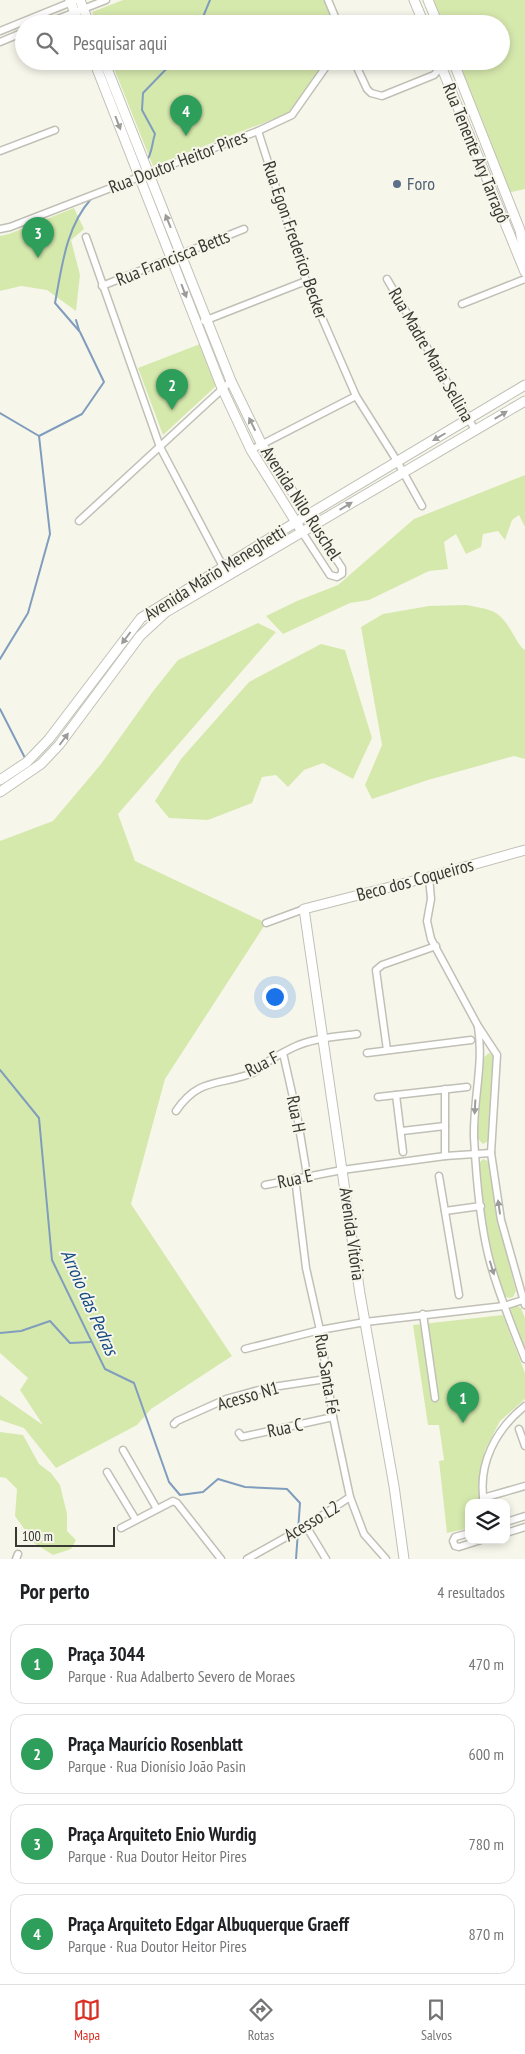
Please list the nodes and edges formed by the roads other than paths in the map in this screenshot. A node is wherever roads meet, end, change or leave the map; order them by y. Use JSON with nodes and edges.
{"nodes":[{"id":1,"x":106,"y":0,"type":"edge"},
{"id":2,"x":328,"y":0,"type":"edge"},
{"id":3,"x":414,"y":0,"type":"edge"},
{"id":4,"x":428,"y":0,"type":"edge"},
{"id":5,"x":76,"y":4,"type":"edge"},
{"id":6,"x":45,"y":15,"type":"edge"},
{"id":7,"x":59,"y":15,"type":"edge"},
{"id":8,"x":83,"y":15,"type":"edge"},
{"id":9,"x":334,"y":15,"type":"edge"},
{"id":10,"x":420,"y":15,"type":"edge"},
{"id":11,"x":434,"y":15,"type":"edge"},
{"id":12,"x":15,"y":26,"type":"edge"},
{"id":13,"x":0,"y":31,"type":"edge"},
{"id":14,"x":15,"y":36,"type":"edge"},
{"id":15,"x":0,"y":42,"type":"edge"},
{"id":16,"x":98,"y":70,"type":"edge"},
{"id":17,"x":108,"y":70,"type":"edge"},
{"id":18,"x":324,"y":70,"type":"edge"},
{"id":19,"x":358,"y":70,"type":"edge"},
{"id":20,"x":437,"y":70,"type":"edge"},
{"id":21,"x":442,"y":70,"type":"edge"},
{"id":22,"x":457,"y":71,"type":"joint"},
{"id":23,"x":434,"y":75,"type":"junction"},
{"id":24,"x":445,"y":76,"type":"junction"},
{"id":25,"x":118,"y":95,"type":"junction"},
{"id":26,"x":109,"y":99,"type":"junction"},
{"id":27,"x":55,"y":130,"type":"dead end"},
{"id":28,"x":258,"y":131,"type":"junction"},
{"id":29,"x":0,"y":151,"type":"edge"},
{"id":30,"x":149,"y":173,"type":"junction"},
{"id":31,"x":139,"y":177,"type":"junction"},
{"id":32,"x":0,"y":229,"type":"edge"},
{"id":33,"x":244,"y":230,"type":"dead end"},
{"id":34,"x":521,"y":232,"type":"junction"},
{"id":35,"x":510,"y":236,"type":"junction"},
{"id":36,"x":86,"y":237,"type":"dead end"},
{"id":37,"x":181,"y":255,"type":"junction"},
{"id":38,"x":171,"y":258,"type":"junction"},
{"id":39,"x":525,"y":258,"type":"edge"},
{"id":40,"x":525,"y":272,"type":"edge"},
{"id":41,"x":525,"y":278,"type":"edge"},
{"id":42,"x":387,"y":279,"type":"dead end"},
{"id":43,"x":306,"y":281,"type":"junction"},
{"id":44,"x":102,"y":286,"type":"junction"},
{"id":45,"x":462,"y":304,"type":"dead end"},
{"id":46,"x":206,"y":320,"type":"junction"},
{"id":47,"x":197,"y":324,"type":"junction"},
{"id":48,"x":231,"y":381,"type":"junction"},
{"id":49,"x":525,"y":385,"type":"edge"},
{"id":50,"x":222,"y":388,"type":"junction"},
{"id":51,"x":356,"y":396,"type":"junction"},
{"id":52,"x":525,"y":401,"type":"edge"},
{"id":53,"x":469,"y":420,"type":"junction"},
{"id":54,"x":475,"y":430,"type":"junction"},
{"id":55,"x":262,"y":445,"type":"junction"},
{"id":56,"x":160,"y":447,"type":"junction"},
{"id":57,"x":251,"y":450,"type":"junction"},
{"id":58,"x":397,"y":461,"type":"junction"},
{"id":59,"x":404,"y":472,"type":"junction"},
{"id":60,"x":422,"y":506,"type":"dead end"},
{"id":61,"x":308,"y":515,"type":"junction"},
{"id":62,"x":80,"y":521,"type":"dead end"},
{"id":63,"x":296,"y":522,"type":"junction"},
{"id":64,"x":314,"y":525,"type":"junction"},
{"id":65,"x":302,"y":532,"type":"junction"},
{"id":66,"x":223,"y":567,"type":"junction"},
{"id":67,"x":228,"y":576,"type":"junction"},
{"id":68,"x":141,"y":618,"type":"junction"},
{"id":69,"x":149,"y":628,"type":"junction"},
{"id":70,"x":88,"y":689,"type":"junction"},
{"id":71,"x":96,"y":696,"type":"junction"},
{"id":72,"x":33,"y":756,"type":"junction"},
{"id":73,"x":40,"y":764,"type":"junction"},
{"id":74,"x":0,"y":780,"type":"edge"},
{"id":75,"x":0,"y":792,"type":"edge"},
{"id":76,"x":525,"y":850,"type":"edge"},
{"id":77,"x":429,"y":877,"type":"junction"},
{"id":78,"x":304,"y":909,"type":"junction"},
{"id":79,"x":266,"y":923,"type":"dead end"},
{"id":80,"x":436,"y":946,"type":"junction"},
{"id":81,"x":478,"y":1026,"type":"junction"},
{"id":82,"x":357,"y":1034,"type":"dead end"},
{"id":83,"x":323,"y":1038,"type":"junction"},
{"id":84,"x":471,"y":1040,"type":"dead end"},
{"id":85,"x":387,"y":1050,"type":"junction"},
{"id":86,"x":496,"y":1052,"type":"junction"},
{"id":87,"x":283,"y":1053,"type":"junction"},
{"id":88,"x":367,"y":1053,"type":"dead end"},
{"id":89,"x":480,"y":1054,"type":"junction"},
{"id":90,"x":467,"y":1087,"type":"dead end"},
{"id":91,"x":445,"y":1089,"type":"junction"},
{"id":92,"x":396,"y":1095,"type":"junction"},
{"id":93,"x":378,"y":1097,"type":"dead end"},
{"id":94,"x":176,"y":1111,"type":"dead end"},
{"id":95,"x":445,"y":1126,"type":"junction"},
{"id":96,"x":402,"y":1131,"type":"junction"},
{"id":97,"x":403,"y":1152,"type":"dead end"},
{"id":98,"x":491,"y":1153,"type":"junction"},
{"id":99,"x":476,"y":1154,"type":"junction"},
{"id":100,"x":445,"y":1156,"type":"junction"},
{"id":101,"x":342,"y":1170,"type":"junction"},
{"id":102,"x":307,"y":1176,"type":"junction"},
{"id":103,"x":439,"y":1176,"type":"dead end"},
{"id":104,"x":295,"y":1178,"type":"junction"},
{"id":105,"x":265,"y":1185,"type":"dead end"},
{"id":106,"x":481,"y":1206,"type":"junction"},
{"id":107,"x":445,"y":1211,"type":"junction"},
{"id":108,"x":459,"y":1295,"type":"dead end"},
{"id":109,"x":524,"y":1303,"type":"edge"},
{"id":110,"x":504,"y":1306,"type":"junction"},
{"id":111,"x":423,"y":1314,"type":"junction"},
{"id":112,"x":365,"y":1322,"type":"junction"},
{"id":113,"x":320,"y":1330,"type":"junction"},
{"id":114,"x":245,"y":1350,"type":"dead end"},
{"id":115,"x":525,"y":1359,"type":"edge"},
{"id":116,"x":326,"y":1378,"type":"junction"},
{"id":117,"x":435,"y":1398,"type":"dead end"},
{"id":118,"x":525,"y":1406,"type":"edge"},
{"id":119,"x":333,"y":1418,"type":"junction"},
{"id":120,"x":174,"y":1424,"type":"dead end"},
{"id":121,"x":519,"y":1429,"type":"dead end"},
{"id":122,"x":239,"y":1433,"type":"dead end"},
{"id":123,"x":525,"y":1446,"type":"edge"},
{"id":124,"x":122,"y":1450,"type":"dead end"},
{"id":125,"x":107,"y":1472,"type":"dead end"},
{"id":126,"x":525,"y":1486,"type":"edge"},
{"id":127,"x":350,"y":1497,"type":"junction"},
{"id":128,"x":483,"y":1499,"type":"edge"},
{"id":129,"x":486,"y":1499,"type":"edge"},
{"id":130,"x":157,"y":1509,"type":"junction"},
{"id":131,"x":525,"y":1516,"type":"edge"},
{"id":132,"x":136,"y":1520,"type":"junction"},
{"id":133,"x":510,"y":1521,"type":"edge"},
{"id":134,"x":306,"y":1526,"type":"junction"},
{"id":135,"x":525,"y":1527,"type":"edge"},
{"id":136,"x":121,"y":1528,"type":"dead end"},
{"id":137,"x":510,"y":1532,"type":"edge"},
{"id":138,"x":465,"y":1534,"type":"edge"},
{"id":139,"x":468,"y":1544,"type":"edge"},
{"id":140,"x":220,"y":1559,"type":"edge"},
{"id":141,"x":247,"y":1559,"type":"edge"},
{"id":142,"x":326,"y":1559,"type":"edge"},
{"id":143,"x":386,"y":1559,"type":"edge"},
{"id":144,"x":404,"y":1559,"type":"edge"}],
"edges":[{"from":1,"to":5,"type":"street"},
{"from":2,"to":9,"type":"street"},
{"from":3,"to":10,"type":"street"},
{"from":4,"to":11,"type":"street"},
{"from":5,"to":6,"type":"street"},
{"from":5,"to":7,"type":"street"},
{"from":5,"to":8,"type":"street"},
{"from":12,"to":13,"type":"street"},
{"from":14,"to":15,"type":"street"},
{"from":16,"to":26,"type":"street","name":"Avenida Nilo Ruschel"},
{"from":17,"to":25,"type":"street","name":"Avenida Nilo Ruschel"},
{"from":18,"to":28,"type":"street","name":"Rua Doutor Heitor Pires"},
{"from":19,"to":23,"type":"street"},
{"from":20,"to":23,"type":"street"},
{"from":21,"to":24,"type":"street","name":"Rua Tenente Ary Tarragô"},
{"from":22,"to":24,"type":"street"},
{"from":22,"to":34,"type":"street","name":"Rua Tenente Ary Tarragô"},
{"from":23,"to":24,"type":"street"},
{"from":24,"to":35,"type":"street","name":"Rua Tenente Ary Tarragô"},
{"from":25,"to":26,"type":"street"},
{"from":25,"to":30,"type":"street","name":"Avenida Nilo Ruschel"},
{"from":26,"to":31,"type":"street","name":"Avenida Nilo Ruschel","one_way":true},
{"from":27,"to":29,"type":"street"},
{"from":28,"to":30,"type":"street","name":"Rua Doutor Heitor Pires"},
{"from":28,"to":43,"type":"street","name":"Rua Egon Frederico Becker"},
{"from":30,"to":31,"type":"street","name":"Rua Doutor Heitor Pires"},
{"from":37,"to":30,"type":"street","name":"Avenida Nilo Ruschel","one_way":true},
{"from":31,"to":32,"type":"street","name":"Rua Doutor Heitor Pires"},
{"from":31,"to":38,"type":"street","name":"Avenida Nilo Ruschel"},
{"from":33,"to":37,"type":"street","name":"Rua Francisca Betts"},
{"from":34,"to":35,"type":"street"},
{"from":34,"to":39,"type":"street","name":"Rua Tenente Ary Tarragô"},
{"from":35,"to":40,"type":"street","name":"Rua Tenente Ary Tarragô"},
{"from":36,"to":44,"type":"street"},
{"from":37,"to":38,"type":"street","name":"Rua Francisca Betts"},
{"from":37,"to":46,"type":"street","name":"Avenida Nilo Ruschel"},
{"from":38,"to":44,"type":"street","name":"Rua Francisca Betts"},
{"from":38,"to":47,"type":"street","name":"Avenida Nilo Ruschel","one_way":true},
{"from":41,"to":45,"type":"street"},
{"from":42,"to":53,"type":"street","name":"Rua Madre Maria Sellina"},
{"from":43,"to":46,"type":"street"},
{"from":43,"to":51,"type":"street","name":"Rua Egon Frederico Becker"},
{"from":44,"to":56,"type":"street"},
{"from":46,"to":47,"type":"street"},
{"from":46,"to":48,"type":"street","name":"Avenida Nilo Ruschel"},
{"from":47,"to":50,"type":"street","name":"Avenida Nilo Ruschel"},
{"from":48,"to":50,"type":"street"},
{"from":55,"to":48,"type":"street","name":"Avenida Nilo Ruschel","one_way":true},
{"from":49,"to":53,"type":"street","name":"Avenida Mário Meneghetti"},
{"from":50,"to":56,"type":"street"},
{"from":50,"to":57,"type":"street","name":"Avenida Nilo Ruschel"},
{"from":51,"to":55,"type":"street"},
{"from":51,"to":58,"type":"street","name":"Rua Egon Frederico Becker"},
{"from":54,"to":52,"type":"street","name":"Avenida Mário Meneghetti","one_way":true},
{"from":53,"to":54,"type":"street","name":"Rua Madre Maria Sellina"},
{"from":53,"to":58,"type":"street","name":"Avenida Mário Meneghetti","one_way":true},
{"from":54,"to":59,"type":"street","name":"Avenida Mário Meneghetti"},
{"from":55,"to":57,"type":"street"},
{"from":55,"to":61,"type":"street","name":"Avenida Nilo Ruschel"},
{"from":56,"to":62,"type":"street"},
{"from":56,"to":66,"type":"street"},
{"from":57,"to":63,"type":"street","name":"Avenida Nilo Ruschel"},
{"from":58,"to":59,"type":"street","name":"Rua Egon Frederico Becker"},
{"from":58,"to":61,"type":"street","name":"Avenida Mário Meneghetti"},
{"from":59,"to":60,"type":"street","name":"Rua Egon Frederico Becker"},
{"from":64,"to":59,"type":"street","name":"Avenida Mário Meneghetti","one_way":true},
{"from":61,"to":63,"type":"street","name":"Avenida Mário Meneghetti"},
{"from":61,"to":64,"type":"street","name":"Avenida Nilo Ruschel"},
{"from":63,"to":65,"type":"street","name":"Avenida Nilo Ruschel"},
{"from":63,"to":66,"type":"street","name":"Avenida Mário Meneghetti"},
{"from":64,"to":65,"type":"street","name":"Avenida Mário Meneghetti"},
{"from":64,"to":65,"type":"street","name":"Avenida Nilo Ruschel"},
{"from":65,"to":67,"type":"street","name":"Avenida Mário Meneghetti"},
{"from":66,"to":67,"type":"street"},
{"from":66,"to":68,"type":"street","name":"Avenida Mário Meneghetti"},
{"from":67,"to":69,"type":"street","name":"Avenida Mário Meneghetti"},
{"from":68,"to":69,"type":"street"},
{"from":68,"to":70,"type":"street","name":"Avenida Mário Meneghetti","one_way":true},
{"from":69,"to":71,"type":"street","name":"Avenida Mário Meneghetti"},
{"from":70,"to":71,"type":"street"},
{"from":70,"to":72,"type":"street","name":"Avenida Mário Meneghetti"},
{"from":73,"to":71,"type":"street","name":"Avenida Mário Meneghetti","one_way":true},
{"from":72,"to":73,"type":"street"},
{"from":72,"to":74,"type":"street","name":"Avenida Mário Meneghetti"},
{"from":73,"to":75,"type":"street","name":"Avenida Mário Meneghetti"},
{"from":76,"to":77,"type":"street","name":"Beco dos Coqueiros"},
{"from":77,"to":78,"type":"street","name":"Beco dos Coqueiros"},
{"from":77,"to":80,"type":"street"},
{"from":78,"to":79,"type":"street"},
{"from":78,"to":83,"type":"street","name":"Avenida Vitória"},
{"from":80,"to":81,"type":"street"},
{"from":80,"to":85,"type":"street"},
{"from":81,"to":86,"type":"street"},
{"from":81,"to":89,"type":"street"},
{"from":82,"to":83,"type":"street","name":"Rua F"},
{"from":83,"to":87,"type":"street","name":"Rua F"},
{"from":83,"to":101,"type":"street","name":"Avenida Vitória"},
{"from":84,"to":85,"type":"street"},
{"from":85,"to":88,"type":"street"},
{"from":86,"to":89,"type":"street"},
{"from":86,"to":98,"type":"street"},
{"from":87,"to":94,"type":"street","name":"Rua F"},
{"from":87,"to":102,"type":"street","name":"Rua H"},
{"from":89,"to":99,"type":"street","one_way":true},
{"from":90,"to":91,"type":"street"},
{"from":91,"to":92,"type":"street"},
{"from":91,"to":95,"type":"street"},
{"from":92,"to":93,"type":"street"},
{"from":92,"to":96,"type":"street"},
{"from":95,"to":96,"type":"street"},
{"from":95,"to":100,"type":"street"},
{"from":96,"to":97,"type":"street"},
{"from":98,"to":99,"type":"street","name":"Rua E"},
{"from":109,"to":98,"type":"street","one_way":true},
{"from":99,"to":100,"type":"street","name":"Rua E"},
{"from":99,"to":106,"type":"street"},
{"from":100,"to":101,"type":"street","name":"Rua E"},
{"from":101,"to":102,"type":"street","name":"Rua E"},
{"from":101,"to":112,"type":"street","name":"Avenida Vitória"},
{"from":102,"to":104,"type":"street","name":"Rua E"},
{"from":103,"to":107,"type":"street"},
{"from":104,"to":105,"type":"street","name":"Rua E"},
{"from":104,"to":113,"type":"street","name":"Rua Santa Fé"},
{"from":106,"to":107,"type":"street"},
{"from":106,"to":110,"type":"street","one_way":true},
{"from":107,"to":108,"type":"street"},
{"from":109,"to":110,"type":"street"},
{"from":110,"to":111,"type":"street"},
{"from":110,"to":115,"type":"street"},
{"from":111,"to":112,"type":"street"},
{"from":111,"to":117,"type":"street"},
{"from":112,"to":113,"type":"street"},
{"from":112,"to":144,"type":"street","name":"Avenida Vitória"},
{"from":113,"to":114,"type":"street"},
{"from":113,"to":116,"type":"street","name":"Rua Santa Fé"},
{"from":116,"to":119,"type":"street","name":"Rua Santa Fé"},
{"from":116,"to":120,"type":"street","name":"Acesso N1"},
{"from":118,"to":128,"type":"street"},
{"from":119,"to":122,"type":"street","name":"Rua C"},
{"from":119,"to":127,"type":"street","name":"Rua Santa Fé"},
{"from":121,"to":123,"type":"street"},
{"from":124,"to":130,"type":"street"},
{"from":125,"to":132,"type":"street"},
{"from":126,"to":129,"type":"street"},
{"from":127,"to":134,"type":"street","name":"Acesso L2"},
{"from":127,"to":143,"type":"street","name":"Rua Santa Fé"},
{"from":130,"to":132,"type":"street"},
{"from":130,"to":140,"type":"street"},
{"from":131,"to":133,"type":"street"},
{"from":132,"to":136,"type":"street"},
{"from":134,"to":141,"type":"street","name":"Acesso L2"},
{"from":134,"to":142,"type":"street"},
{"from":135,"to":137,"type":"street"},
{"from":138,"to":139,"type":"street"}]}
